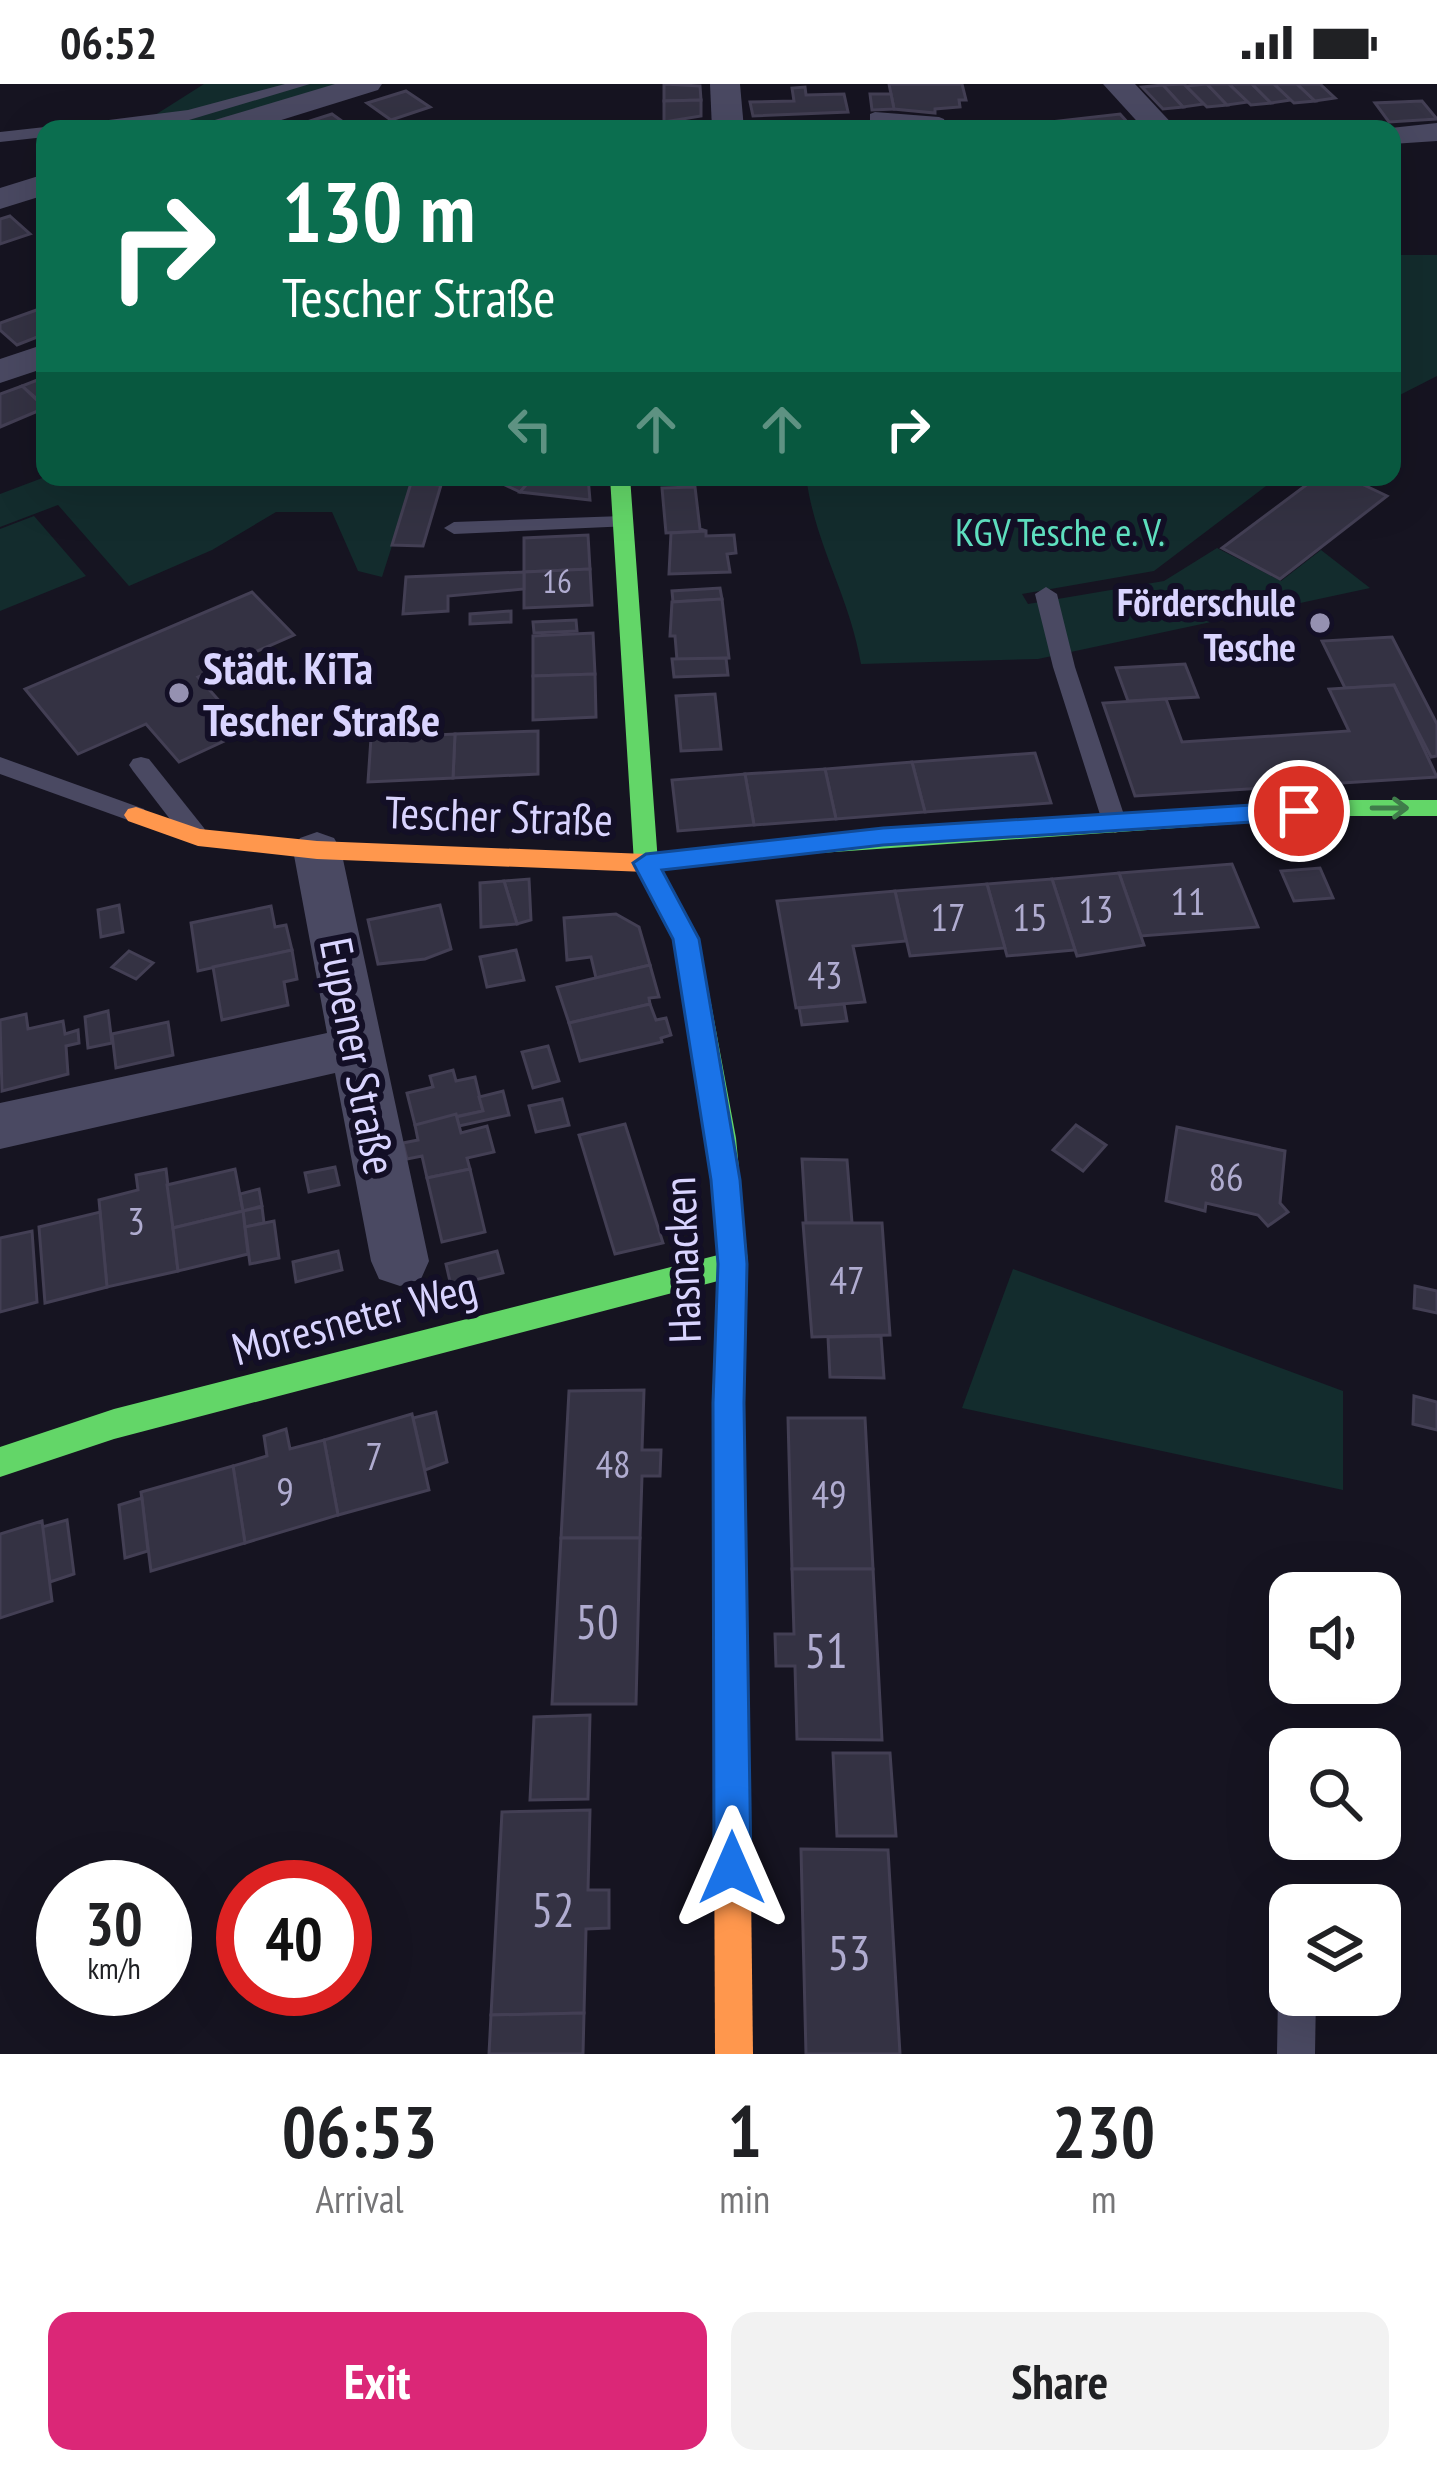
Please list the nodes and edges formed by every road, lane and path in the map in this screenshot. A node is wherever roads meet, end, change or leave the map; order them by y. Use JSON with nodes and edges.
{"nodes":[{"id":1,"x":302,"y":84,"type":"edge"},
{"id":2,"x":367,"y":84,"type":"edge"},
{"id":3,"x":725,"y":84,"type":"edge"},
{"id":4,"x":1118,"y":84,"type":"edge"},
{"id":5,"x":875,"y":116,"type":"dead end"},
{"id":6,"x":149,"y":120,"type":"edge"},
{"id":7,"x":249,"y":120,"type":"edge"},
{"id":8,"x":727,"y":120,"type":"edge"},
{"id":9,"x":918,"y":120,"type":"edge"},
{"id":10,"x":1152,"y":120,"type":"edge"},
{"id":11,"x":36,"y":133,"type":"edge"},
{"id":12,"x":1436,"y":134,"type":"edge"},
{"id":13,"x":1401,"y":135,"type":"edge"},
{"id":14,"x":0,"y":137,"type":"edge"},
{"id":15,"x":36,"y":187,"type":"edge"},
{"id":16,"x":0,"y":199,"type":"edge"},
{"id":17,"x":36,"y":358,"type":"edge"},
{"id":18,"x":0,"y":372,"type":"edge"},
{"id":19,"x":621,"y":486,"type":"edge"},
{"id":20,"x":623,"y":522,"type":"junction"},
{"id":21,"x":454,"y":527,"type":"dead end"},
{"id":22,"x":1046,"y":594,"type":"dead end"},
{"id":23,"x":0,"y":765,"type":"edge"},
{"id":24,"x":141,"y":765,"type":"dead end"},
{"id":25,"x":1437,"y":808,"type":"edge"},
{"id":26,"x":136,"y":814,"type":"joint"},
{"id":27,"x":1115,"y":824,"type":"junction"},
{"id":28,"x":197,"y":837,"type":"junction"},
{"id":29,"x":317,"y":850,"type":"junction"},
{"id":30,"x":646,"y":863,"type":"junction"},
{"id":31,"x":358,"y":1047,"type":"junction"},
{"id":32,"x":0,"y":1126,"type":"edge"},
{"id":33,"x":400,"y":1261,"type":"dead end"},
{"id":34,"x":733,"y":1264,"type":"junction"},
{"id":35,"x":0,"y":1462,"type":"edge"},
{"id":36,"x":1297,"y":2016,"type":"edge"},
{"id":37,"x":734,"y":2054,"type":"edge"},
{"id":38,"x":1296,"y":2054,"type":"edge"}],
"edges":[{"from":1,"to":6,"type":"lane"},
{"from":2,"to":7,"type":"street"},
{"from":3,"to":8,"type":"street"},
{"from":4,"to":10,"type":"street"},
{"from":5,"to":9,"type":"lane"},
{"from":11,"to":14,"type":"lane"},
{"from":12,"to":13,"type":"street"},
{"from":15,"to":16,"type":"street"},
{"from":17,"to":18,"type":"street"},
{"from":19,"to":20,"type":"street","name":"Hasnacken"},
{"from":20,"to":21,"type":"lane"},
{"from":20,"to":30,"type":"street","name":"Hasnacken"},
{"from":22,"to":27,"type":"lane"},
{"from":23,"to":26,"type":"lane"},
{"from":24,"to":28,"type":"lane"},
{"from":27,"to":25,"type":"street","name":"Tescher Straße","one_way":true},
{"from":26,"to":28,"type":"street","name":"Tescher Straße"},
{"from":27,"to":30,"type":"street","name":"Tescher Straße"},
{"from":28,"to":29,"type":"street","name":"Tescher Straße"},
{"from":29,"to":30,"type":"street","name":"Tescher Straße"},
{"from":29,"to":31,"type":"street","name":"Eupener Straße"},
{"from":30,"to":34,"type":"street","name":"Hasnacken"},
{"from":31,"to":32,"type":"street"},
{"from":31,"to":33,"type":"street","name":"Eupener Straße"},
{"from":34,"to":35,"type":"street","name":"Moresneter Weg"},
{"from":34,"to":37,"type":"street","name":"Hasnacken"},
{"from":36,"to":38,"type":"lane"}]}
